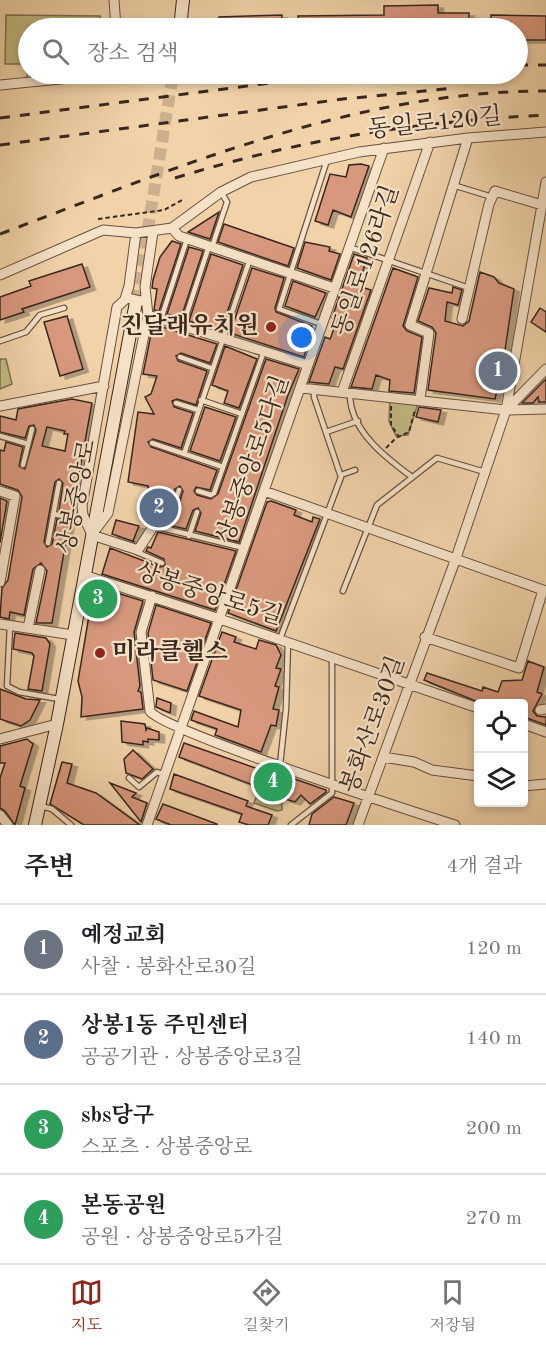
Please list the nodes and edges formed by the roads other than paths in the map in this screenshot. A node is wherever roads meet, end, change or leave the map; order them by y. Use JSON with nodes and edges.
{"nodes":[{"id":1,"x":114,"y":0,"type":"edge"},
{"id":2,"x":183,"y":0,"type":"edge"},
{"id":3,"x":115,"y":18,"type":"edge"},
{"id":4,"x":181,"y":18,"type":"edge"},
{"id":5,"x":18,"y":83,"type":"edge"},
{"id":6,"x":0,"y":85,"type":"edge"},
{"id":7,"x":546,"y":132,"type":"edge"},
{"id":8,"x":468,"y":138,"type":"junction"},
{"id":9,"x":430,"y":142,"type":"junction"},
{"id":10,"x":384,"y":148,"type":"junction"},
{"id":11,"x":328,"y":157,"type":"junction"},
{"id":12,"x":546,"y":182,"type":"edge"},
{"id":13,"x":453,"y":185,"type":"junction"},
{"id":14,"x":221,"y":192,"type":"junction"},
{"id":15,"x":492,"y":197,"type":"junction"},
{"id":16,"x":542,"y":205,"type":"junction"},
{"id":17,"x":172,"y":228,"type":"junction"},
{"id":18,"x":153,"y":232,"type":"junction"},
{"id":19,"x":136,"y":233,"type":"junction"},
{"id":20,"x":187,"y":238,"type":"junction"},
{"id":21,"x":210,"y":246,"type":"junction"},
{"id":22,"x":349,"y":247,"type":"junction"},
{"id":23,"x":250,"y":259,"type":"junction"},
{"id":24,"x":388,"y":261,"type":"junction"},
{"id":25,"x":290,"y":273,"type":"junction"},
{"id":26,"x":0,"y":275,"type":"edge"},
{"id":27,"x":427,"y":275,"type":"junction"},
{"id":28,"x":334,"y":288,"type":"junction"},
{"id":29,"x":469,"y":288,"type":"junction"},
{"id":30,"x":135,"y":302,"type":"junction"},
{"id":31,"x":64,"y":308,"type":"dead end"},
{"id":32,"x":148,"y":315,"type":"junction"},
{"id":33,"x":160,"y":319,"type":"junction"},
{"id":34,"x":462,"y":319,"type":"dead end"},
{"id":35,"x":322,"y":324,"type":"junction"},
{"id":36,"x":183,"y":325,"type":"junction"},
{"id":37,"x":221,"y":338,"type":"junction"},
{"id":38,"x":0,"y":341,"type":"edge"},
{"id":39,"x":264,"y":351,"type":"junction"},
{"id":40,"x":180,"y":357,"type":"dead end"},
{"id":41,"x":308,"y":365,"type":"junction"},
{"id":42,"x":211,"y":368,"type":"junction"},
{"id":43,"x":546,"y":369,"type":"edge"},
{"id":44,"x":104,"y":386,"type":"junction"},
{"id":45,"x":300,"y":388,"type":"junction"},
{"id":46,"x":314,"y":389,"type":"junction"},
{"id":47,"x":346,"y":392,"type":"junction"},
{"id":48,"x":419,"y":399,"type":"junction"},
{"id":49,"x":201,"y":400,"type":"junction"},
{"id":50,"x":176,"y":403,"type":"dead end"},
{"id":51,"x":0,"y":406,"type":"edge"},
{"id":52,"x":546,"y":409,"type":"edge"},
{"id":53,"x":198,"y":410,"type":"junction"},
{"id":54,"x":506,"y":410,"type":"junction"},
{"id":55,"x":242,"y":414,"type":"junction"},
{"id":56,"x":358,"y":421,"type":"junction"},
{"id":57,"x":32,"y":429,"type":"dead end"},
{"id":58,"x":326,"y":432,"type":"junction"},
{"id":59,"x":0,"y":436,"type":"edge"},
{"id":60,"x":152,"y":443,"type":"dead end"},
{"id":61,"x":28,"y":444,"type":"junction"},
{"id":62,"x":184,"y":454,"type":"junction"},
{"id":63,"x":23,"y":465,"type":"dead end"},
{"id":64,"x":223,"y":467,"type":"junction"},
{"id":65,"x":355,"y":471,"type":"dead end"},
{"id":66,"x":485,"y":472,"type":"junction"},
{"id":67,"x":341,"y":475,"type":"junction"},
{"id":68,"x":412,"y":477,"type":"junction"},
{"id":69,"x":59,"y":483,"type":"dead end"},
{"id":70,"x":179,"y":490,"type":"dead end"},
{"id":71,"x":0,"y":491,"type":"edge"},
{"id":72,"x":198,"y":491,"type":"dead end"},
{"id":73,"x":264,"y":491,"type":"junction"},
{"id":74,"x":196,"y":512,"type":"dead end"},
{"id":75,"x":329,"y":513,"type":"junction"},
{"id":76,"x":53,"y":514,"type":"junction"},
{"id":77,"x":85,"y":520,"type":"junction"},
{"id":78,"x":153,"y":526,"type":"joint"},
{"id":79,"x":367,"y":527,"type":"junction"},
{"id":80,"x":166,"y":530,"type":"junction"},
{"id":81,"x":92,"y":535,"type":"junction"},
{"id":82,"x":189,"y":536,"type":"junction"},
{"id":83,"x":48,"y":543,"type":"dead end"},
{"id":84,"x":244,"y":548,"type":"junction"},
{"id":85,"x":136,"y":550,"type":"junction"},
{"id":86,"x":2,"y":555,"type":"edge"},
{"id":87,"x":456,"y":558,"type":"junction"},
{"id":88,"x":162,"y":563,"type":"dead end"},
{"id":89,"x":40,"y":570,"type":"dead end"},
{"id":90,"x":84,"y":575,"type":"junction"},
{"id":91,"x":0,"y":582,"type":"edge"},
{"id":92,"x":343,"y":591,"type":"dead end"},
{"id":93,"x":545,"y":591,"type":"edge"},
{"id":94,"x":152,"y":597,"type":"junction"},
{"id":95,"x":220,"y":619,"type":"junction"},
{"id":96,"x":5,"y":625,"type":"edge"},
{"id":97,"x":28,"y":628,"type":"junction"},
{"id":98,"x":73,"y":635,"type":"junction"},
{"id":99,"x":425,"y":637,"type":"junction"},
{"id":100,"x":284,"y":641,"type":"junction"},
{"id":101,"x":332,"y":657,"type":"junction"},
{"id":102,"x":410,"y":684,"type":"junction"},
{"id":103,"x":62,"y":699,"type":"junction"},
{"id":104,"x":474,"y":707,"type":"edge"},
{"id":105,"x":57,"y":724,"type":"junction"},
{"id":106,"x":528,"y":725,"type":"edge"},
{"id":107,"x":182,"y":728,"type":"junction"},
{"id":108,"x":546,"y":732,"type":"edge"},
{"id":109,"x":0,"y":739,"type":"edge"},
{"id":110,"x":383,"y":757,"type":"junction"},
{"id":111,"x":280,"y":765,"type":"junction"},
{"id":112,"x":165,"y":775,"type":"junction"},
{"id":113,"x":474,"y":775,"type":"edge"},
{"id":114,"x":129,"y":778,"type":"dead end"},
{"id":115,"x":332,"y":784,"type":"junction"},
{"id":116,"x":546,"y":784,"type":"edge"},
{"id":117,"x":528,"y":786,"type":"edge"},
{"id":118,"x":369,"y":797,"type":"junction"},
{"id":119,"x":39,"y":806,"type":"junction"},
{"id":120,"x":0,"y":815,"type":"edge"},
{"id":121,"x":8,"y":825,"type":"edge"},
{"id":122,"x":35,"y":825,"type":"edge"},
{"id":123,"x":71,"y":825,"type":"edge"},
{"id":124,"x":147,"y":825,"type":"edge"},
{"id":125,"x":291,"y":825,"type":"edge"},
{"id":126,"x":358,"y":825,"type":"edge"},
{"id":127,"x":455,"y":825,"type":"edge"}],
"edges":[{"from":1,"to":3,"type":"street"},
{"from":2,"to":4,"type":"main road"},
{"from":5,"to":6,"type":"street"},
{"from":7,"to":8,"type":"street","name":"동일로120길"},
{"from":8,"to":9,"type":"street","name":"동일로120길"},
{"from":8,"to":13,"type":"street"},
{"from":9,"to":10,"type":"street","name":"동일로120길"},
{"from":9,"to":24,"type":"street","name":"동일로126라길"},
{"from":10,"to":11,"type":"street","name":"동일로120길"},
{"from":10,"to":22,"type":"street","name":"상봉중앙로5다길"},
{"from":11,"to":14,"type":"street","name":"동일로120길"},
{"from":11,"to":25,"type":"lane"},
{"from":12,"to":16,"type":"street","name":"봉화산로30길"},
{"from":13,"to":15,"type":"lane"},
{"from":13,"to":27,"type":"street"},
{"from":14,"to":17,"type":"street","name":"동일로120길"},
{"from":14,"to":21,"type":"lane"},
{"from":15,"to":16,"type":"street"},
{"from":15,"to":29,"type":"street"},
{"from":16,"to":54,"type":"street","name":"봉화산로30길"},
{"from":17,"to":18,"type":"street","name":"동일로120길"},
{"from":17,"to":20,"type":"street"},
{"from":18,"to":19,"type":"street","name":"동일로120길"},
{"from":18,"to":30,"type":"street"},
{"from":19,"to":26,"type":"street","name":"동일로120길"},
{"from":19,"to":30,"type":"street"},
{"from":20,"to":21,"type":"street"},
{"from":20,"to":33,"type":"lane"},
{"from":21,"to":23,"type":"street"},
{"from":21,"to":36,"type":"lane"},
{"from":22,"to":24,"type":"lane"},
{"from":22,"to":28,"type":"street","name":"상봉중앙로5다길"},
{"from":23,"to":25,"type":"street"},
{"from":23,"to":37,"type":"lane"},
{"from":24,"to":27,"type":"lane"},
{"from":24,"to":47,"type":"street","name":"동일로126라길"},
{"from":25,"to":28,"type":"street"},
{"from":25,"to":35,"type":"lane"},
{"from":27,"to":29,"type":"lane"},
{"from":27,"to":48,"type":"street"},
{"from":28,"to":35,"type":"street","name":"상봉중앙로5다길"},
{"from":29,"to":34,"type":"street"},
{"from":30,"to":32,"type":"street"},
{"from":30,"to":44,"type":"street"},
{"from":30,"to":81,"type":"main road","name":"상봉중앙로"},
{"from":31,"to":38,"type":"lane"},
{"from":32,"to":33,"type":"street"},
{"from":32,"to":81,"type":"street"},
{"from":33,"to":36,"type":"street"},
{"from":35,"to":41,"type":"street","name":"상봉중앙로5다길"},
{"from":36,"to":37,"type":"street"},
{"from":37,"to":39,"type":"street"},
{"from":37,"to":42,"type":"lane"},
{"from":39,"to":41,"type":"street"},
{"from":39,"to":55,"type":"lane"},
{"from":40,"to":42,"type":"lane"},
{"from":41,"to":45,"type":"street","name":"상봉중앙로5다길"},
{"from":42,"to":49,"type":"lane"},
{"from":43,"to":54,"type":"street"},
{"from":44,"to":51,"type":"street"},
{"from":44,"to":77,"type":"street"},
{"from":45,"to":46,"type":"street"},
{"from":45,"to":73,"type":"street","name":"상봉중앙로5다길"},
{"from":46,"to":47,"type":"street"},
{"from":46,"to":58,"type":"lane"},
{"from":47,"to":48,"type":"street"},
{"from":47,"to":56,"type":"lane"},
{"from":48,"to":54,"type":"street"},
{"from":49,"to":53,"type":"lane"},
{"from":49,"to":55,"type":"lane"},
{"from":50,"to":53,"type":"lane"},
{"from":52,"to":54,"type":"street"},
{"from":53,"to":62,"type":"lane"},
{"from":54,"to":66,"type":"street","name":"봉화산로30길"},
{"from":55,"to":64,"type":"lane"},
{"from":56,"to":58,"type":"lane"},
{"from":56,"to":68,"type":"lane"},
{"from":57,"to":61,"type":"lane"},
{"from":58,"to":67,"type":"lane"},
{"from":59,"to":61,"type":"lane"},
{"from":60,"to":62,"type":"lane"},
{"from":61,"to":63,"type":"lane"},
{"from":62,"to":64,"type":"lane"},
{"from":64,"to":72,"type":"lane"},
{"from":65,"to":67,"type":"lane"},
{"from":66,"to":68,"type":"lane"},
{"from":66,"to":87,"type":"street","name":"봉화산로30길"},
{"from":67,"to":75,"type":"lane"},
{"from":68,"to":79,"type":"lane"},
{"from":69,"to":76,"type":"lane"},
{"from":70,"to":80,"type":"lane"},
{"from":71,"to":86,"type":"street"},
{"from":73,"to":75,"type":"street"},
{"from":73,"to":84,"type":"street","name":"상봉중앙로5다길"},
{"from":74,"to":82,"type":"lane"},
{"from":75,"to":79,"type":"street"},
{"from":75,"to":100,"type":"lane"},
{"from":76,"to":77,"type":"lane"},
{"from":76,"to":83,"type":"lane"},
{"from":77,"to":81,"type":"street"},
{"from":78,"to":80,"type":"lane"},
{"from":78,"to":85,"type":"street"},
{"from":79,"to":87,"type":"street"},
{"from":79,"to":92,"type":"lane"},
{"from":80,"to":82,"type":"lane"},
{"from":81,"to":85,"type":"street"},
{"from":81,"to":90,"type":"main road","name":"상봉중앙로"},
{"from":82,"to":84,"type":"lane"},
{"from":84,"to":95,"type":"street","name":"상봉중앙로5다길"},
{"from":85,"to":88,"type":"lane"},
{"from":86,"to":91,"type":"street"},
{"from":87,"to":93,"type":"street"},
{"from":87,"to":99,"type":"street","name":"봉화산로30길"},
{"from":89,"to":97,"type":"street"},
{"from":90,"to":94,"type":"street","name":"상봉중앙로5길"},
{"from":90,"to":98,"type":"main road","name":"상봉중앙로"},
{"from":93,"to":99,"type":"street","name":"봉화산로30길"},
{"from":94,"to":95,"type":"street","name":"상봉중앙로5길"},
{"from":94,"to":107,"type":"street"},
{"from":95,"to":100,"type":"street","name":"상봉중앙로5길"},
{"from":95,"to":107,"type":"street","name":"상봉중앙로5다길"},
{"from":96,"to":97,"type":"street"},
{"from":96,"to":103,"type":"lane"},
{"from":97,"to":98,"type":"street"},
{"from":98,"to":103,"type":"main road","name":"상봉중앙로"},
{"from":99,"to":102,"type":"street","name":"봉화산로30길"},
{"from":100,"to":101,"type":"street","name":"상봉중앙로5길"},
{"from":100,"to":111,"type":"lane","name":"상봉중앙로5길"},
{"from":101,"to":102,"type":"street","name":"상봉중앙로5길"},
{"from":101,"to":115,"type":"lane"},
{"from":102,"to":104,"type":"street","name":"상봉중앙로5길"},
{"from":102,"to":110,"type":"street","name":"봉화산로30길"},
{"from":103,"to":105,"type":"main road","name":"상봉중앙로"},
{"from":105,"to":109,"type":"street"},
{"from":105,"to":119,"type":"main road","name":"상봉중앙로"},
{"from":106,"to":108,"type":"street"},
{"from":107,"to":111,"type":"street"},
{"from":107,"to":112,"type":"street","name":"상봉중앙로5다길"},
{"from":110,"to":113,"type":"street"},
{"from":110,"to":118,"type":"street","name":"봉화산로30길"},
{"from":111,"to":115,"type":"street"},
{"from":112,"to":114,"type":"lane"},
{"from":112,"to":124,"type":"street","name":"상봉중앙로5다길"},
{"from":115,"to":118,"type":"street"},
{"from":115,"to":125,"type":"lane"},
{"from":116,"to":117,"type":"street"},
{"from":118,"to":126,"type":"street","name":"봉화산로30길"},
{"from":118,"to":127,"type":"street"},
{"from":119,"to":122,"type":"main road","name":"상봉중앙로"},
{"from":119,"to":123,"type":"lane"},
{"from":120,"to":121,"type":"street"}]}
